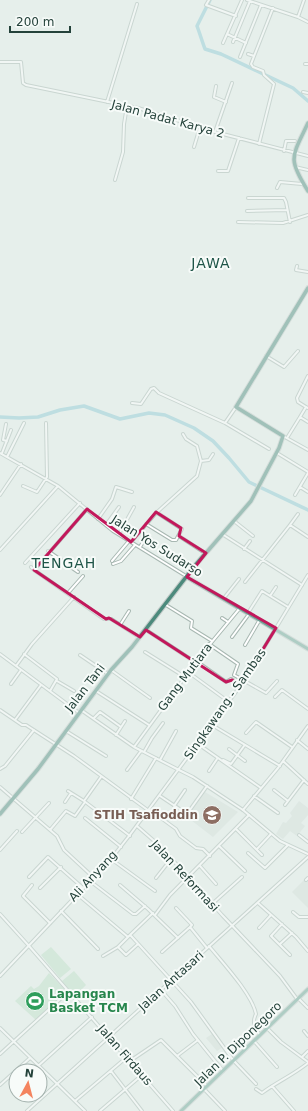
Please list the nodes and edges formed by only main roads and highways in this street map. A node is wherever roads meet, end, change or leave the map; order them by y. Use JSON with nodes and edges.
{"nodes":[{"id":1,"x":308,"y":123,"type":"edge"},
{"id":2,"x":308,"y":191,"type":"edge"},
{"id":3,"x":308,"y":288,"type":"edge"},
{"id":4,"x":187,"y":577,"type":"junction"},
{"id":5,"x":308,"y":649,"type":"edge"},
{"id":6,"x":0,"y":814,"type":"edge"},
{"id":7,"x":308,"y":990,"type":"edge"},
{"id":8,"x":298,"y":999,"type":"junction"},
{"id":9,"x":254,"y":1041,"type":"junction"},
{"id":10,"x":234,"y":1061,"type":"junction"},
{"id":11,"x":206,"y":1088,"type":"junction"},
{"id":12,"x":182,"y":1111,"type":"edge"}],
"edges":[{"from":1,"to":2,"type":"highway"},
{"from":3,"to":4,"type":"highway","name":"Jalan Tani"},
{"from":4,"to":5,"type":"main road","name":"Jalan Yos Sudarso"},
{"from":4,"to":6,"type":"highway","name":"Jalan Tani"},
{"from":7,"to":8,"type":"main road","name":"Jalan P. Diponegoro"},
{"from":8,"to":9,"type":"main road","name":"Jalan P. Diponegoro"},
{"from":8,"to":9,"type":"main road","name":"Jalan P. Diponegoro"},
{"from":9,"to":10,"type":"main road","name":"Jalan P. Diponegoro"},
{"from":10,"to":11,"type":"main road","name":"Jalan P. Diponegoro"},
{"from":10,"to":11,"type":"main road","name":"Jalan P. Diponegoro"},
{"from":11,"to":12,"type":"main road","name":"Jalan P. Diponegoro"}]}
